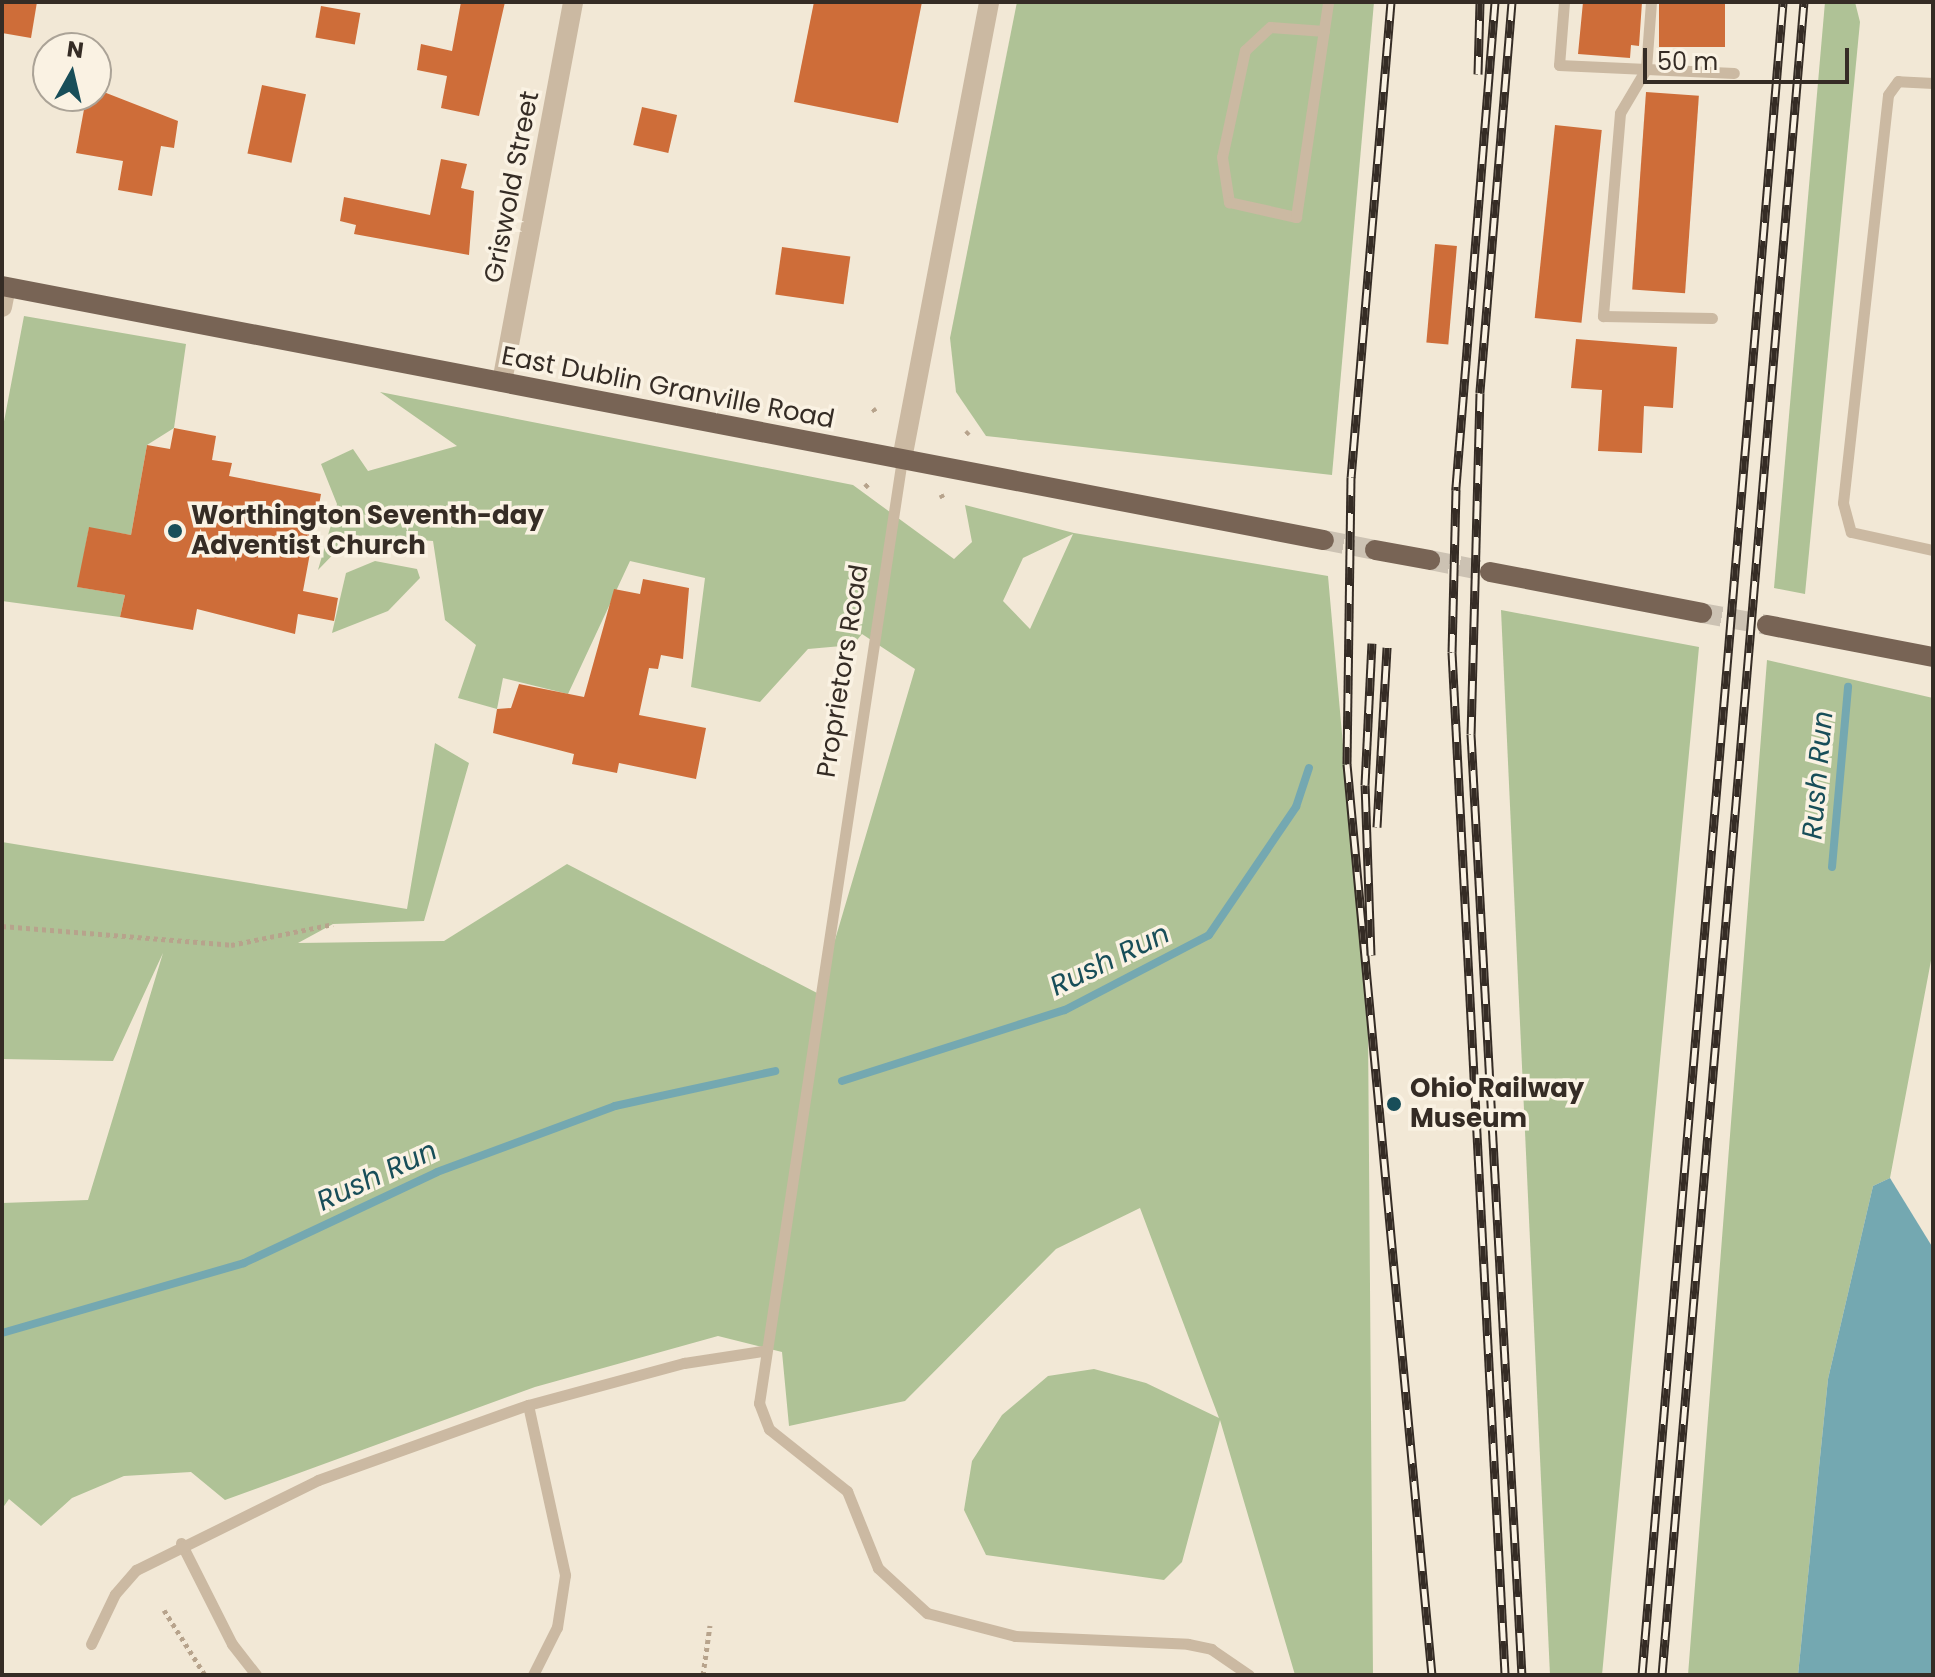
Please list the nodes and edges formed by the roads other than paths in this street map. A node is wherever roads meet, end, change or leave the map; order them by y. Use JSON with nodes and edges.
{"nodes":[{"id":1,"x":573,"y":2,"type":"edge"},
{"id":2,"x":989,"y":2,"type":"edge"},
{"id":3,"x":1328,"y":2,"type":"edge"},
{"id":4,"x":1564,"y":2,"type":"edge"},
{"id":5,"x":1651,"y":2,"type":"edge"},
{"id":6,"x":1324,"y":31,"type":"junction"},
{"id":7,"x":1646,"y":69,"type":"junction"},
{"id":8,"x":1734,"y":73,"type":"dead end"},
{"id":9,"x":1933,"y":83,"type":"edge"},
{"id":10,"x":3,"y":293,"type":"edge"},
{"id":11,"x":1712,"y":318,"type":"dead end"},
{"id":12,"x":502,"y":382,"type":"junction"},
{"id":13,"x":902,"y":459,"type":"junction"},
{"id":14,"x":1324,"y":540,"type":"tunnel mouth"},
{"id":15,"x":1375,"y":550,"type":"tunnel mouth"},
{"id":16,"x":1933,"y":550,"type":"edge"},
{"id":17,"x":1430,"y":560,"type":"tunnel mouth"},
{"id":18,"x":1490,"y":572,"type":"tunnel mouth"},
{"id":19,"x":1702,"y":613,"type":"tunnel mouth"},
{"id":20,"x":1767,"y":625,"type":"tunnel mouth"},
{"id":21,"x":1933,"y":657,"type":"edge"},
{"id":22,"x":762,"y":1351,"type":"junction"},
{"id":23,"x":528,"y":1405,"type":"junction"},
{"id":24,"x":181,"y":1543,"type":"junction"},
{"id":25,"x":91,"y":1644,"type":"dead end"},
{"id":26,"x":256,"y":1675,"type":"edge"},
{"id":27,"x":533,"y":1675,"type":"edge"},
{"id":28,"x":1249,"y":1675,"type":"edge"}],
"edges":[{"from":1,"to":12,"type":"street","name":"Griswold Street"},
{"from":2,"to":13,"type":"street","name":"Proprietors Road"},
{"from":3,"to":6,"type":"lane"},
{"from":4,"to":7,"type":"lane"},
{"from":5,"to":7,"type":"lane"},
{"from":6,"to":6,"type":"lane"},
{"from":7,"to":8,"type":"lane"},
{"from":7,"to":11,"type":"lane"},
{"from":9,"to":16,"type":"lane"},
{"from":10,"to":12,"type":"main road","name":"East Dublin Granville Road"},
{"from":12,"to":13,"type":"main road","name":"East Dublin Granville Road"},
{"from":13,"to":14,"type":"main road","name":"East Dublin Granville Road"},
{"from":13,"to":22,"type":"lane","name":"Proprietors Road"},
{"from":15,"to":17,"type":"main road"},
{"from":18,"to":19,"type":"main road"},
{"from":20,"to":21,"type":"main road"},
{"from":22,"to":23,"type":"lane"},
{"from":22,"to":28,"type":"lane","name":"Proprietors Road"},
{"from":23,"to":24,"type":"lane"},
{"from":23,"to":27,"type":"lane"},
{"from":24,"to":25,"type":"lane"},
{"from":24,"to":26,"type":"lane"}]}
